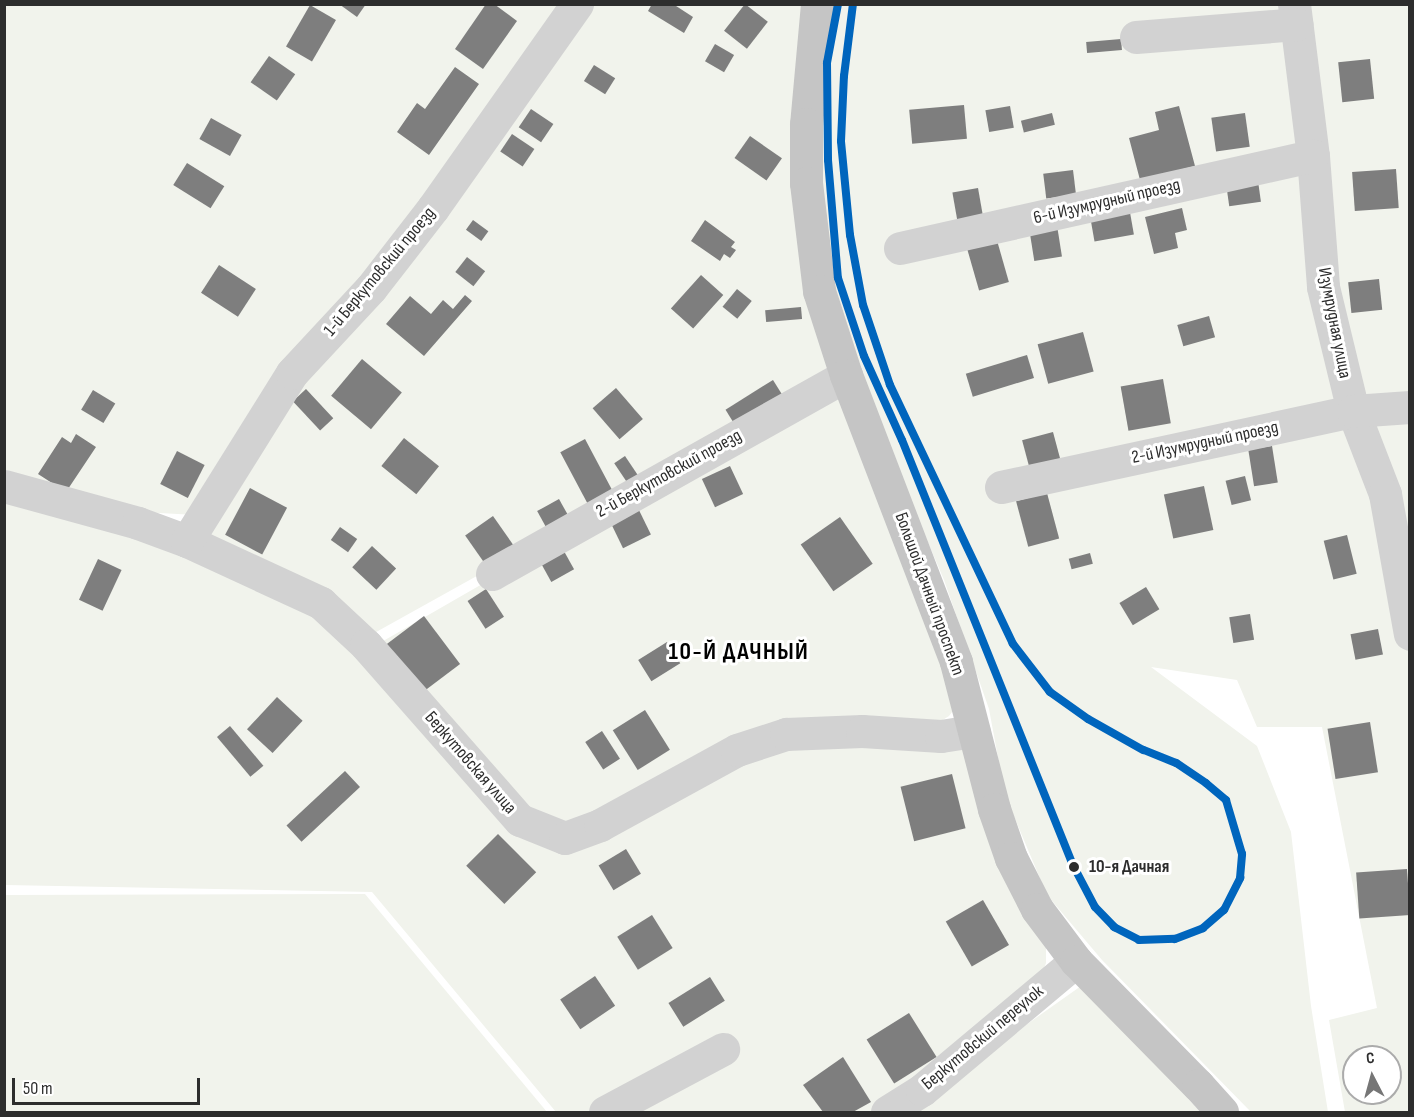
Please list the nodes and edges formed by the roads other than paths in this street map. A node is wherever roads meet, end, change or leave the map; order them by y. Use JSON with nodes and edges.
{"nodes":[{"id":1,"x":577,"y":4,"type":"edge"},
{"id":2,"x":818,"y":4,"type":"edge"},
{"id":3,"x":1295,"y":14,"type":"edge"},
{"id":4,"x":1136,"y":38,"type":"dead end"},
{"id":5,"x":1313,"y":156,"type":"junction"},
{"id":6,"x":900,"y":248,"type":"dead end"},
{"id":7,"x":846,"y":375,"type":"junction"},
{"id":8,"x":1410,"y":407,"type":"edge"},
{"id":9,"x":1353,"y":411,"type":"junction"},
{"id":10,"x":4,"y":486,"type":"edge"},
{"id":11,"x":1001,"y":487,"type":"dead end"},
{"id":12,"x":187,"y":541,"type":"junction"},
{"id":13,"x":492,"y":574,"type":"dead end"},
{"id":14,"x":1410,"y":634,"type":"edge"},
{"id":15,"x":974,"y":731,"type":"junction"},
{"id":16,"x":1076,"y":961,"type":"junction"},
{"id":17,"x":723,"y":1049,"type":"dead end"},
{"id":18,"x":605,"y":1113,"type":"edge"},
{"id":19,"x":887,"y":1113,"type":"edge"},
{"id":20,"x":1222,"y":1113,"type":"edge"}],
"edges":[{"from":1,"to":12,"type":"street","name":"1-й Беркутовский проезд"},
{"from":2,"to":7,"type":"main road","name":"Большой Дачный проспект"},
{"from":3,"to":4,"type":"street"},
{"from":3,"to":5,"type":"street","name":"Изумрудная улица"},
{"from":5,"to":6,"type":"street","name":"6-й Изумрудный проезд"},
{"from":5,"to":9,"type":"street","name":"Изумрудная улица"},
{"from":7,"to":13,"type":"street","name":"2-й Беркутовский проезд"},
{"from":7,"to":15,"type":"main road","name":"Большой Дачный проспект"},
{"from":8,"to":9,"type":"street","name":"2-й Изумрудный проезд"},
{"from":9,"to":11,"type":"street","name":"2-й Изумрудный проезд"},
{"from":9,"to":14,"type":"street","name":"Изумрудная улица"},
{"from":10,"to":12,"type":"street","name":"Беркутовская улица"},
{"from":12,"to":15,"type":"street","name":"Беркутовская улица"},
{"from":15,"to":16,"type":"main road","name":"Большой Дачный проспект"},
{"from":16,"to":19,"type":"street","name":"Беркутовский переулок"},
{"from":16,"to":20,"type":"main road","name":"Большой Дачный проспект"},
{"from":17,"to":18,"type":"street"}]}
